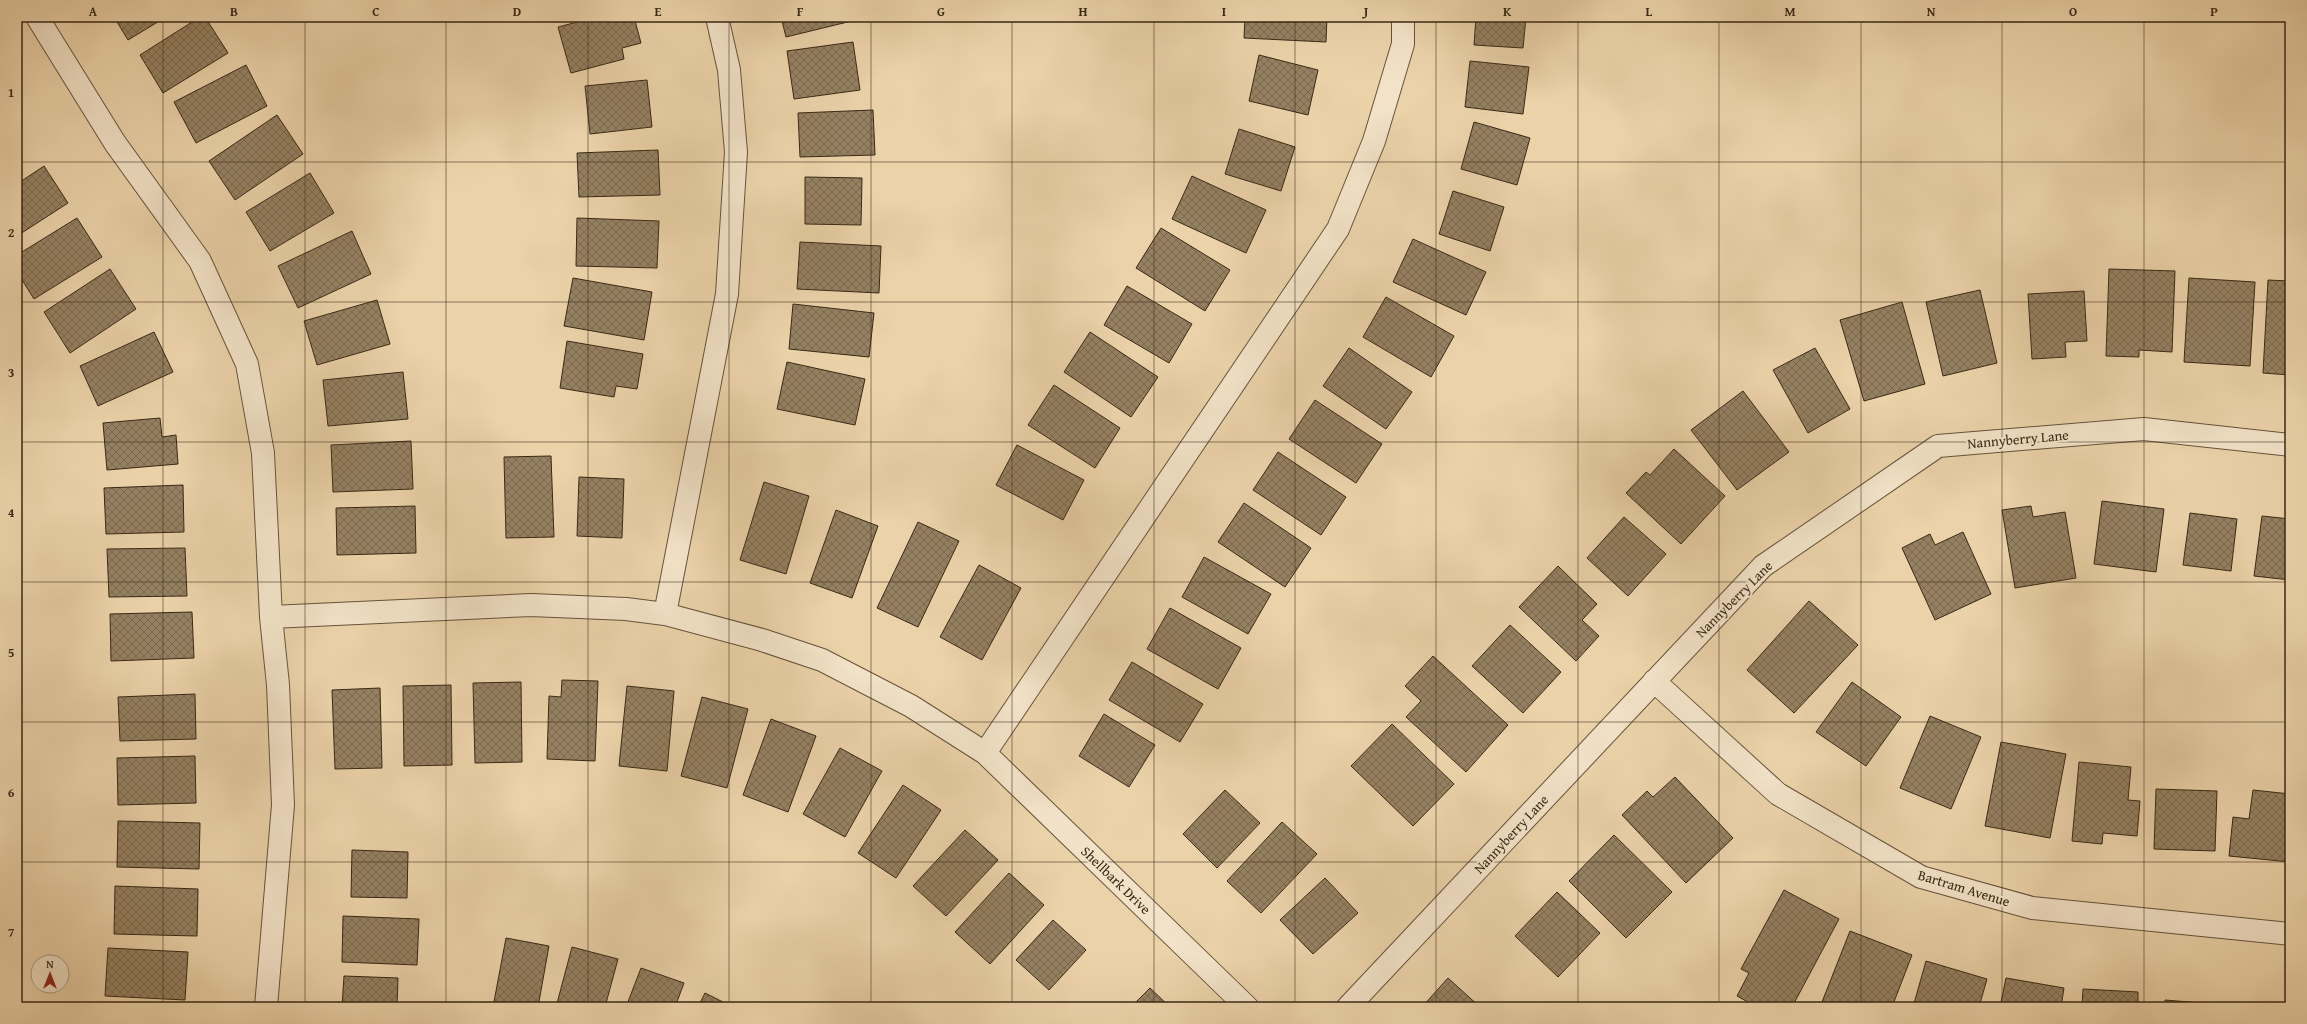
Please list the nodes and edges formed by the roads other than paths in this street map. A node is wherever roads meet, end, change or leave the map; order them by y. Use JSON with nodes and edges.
{"nodes":[{"id":1,"x":37,"y":17,"type":"edge"},
{"id":2,"x":716,"y":17,"type":"edge"},
{"id":3,"x":1403,"y":17,"type":"edge"},
{"id":4,"x":2290,"y":445,"type":"edge"},
{"id":5,"x":665,"y":614,"type":"junction"},
{"id":6,"x":271,"y":617,"type":"junction"},
{"id":7,"x":1654,"y":681,"type":"junction"},
{"id":8,"x":985,"y":753,"type":"junction"},
{"id":9,"x":2290,"y":934,"type":"edge"},
{"id":10,"x":266,"y":1007,"type":"edge"},
{"id":11,"x":1247,"y":1007,"type":"edge"},
{"id":12,"x":1348,"y":1007,"type":"edge"}],
"edges":[{"from":1,"to":6,"type":"street"},
{"from":2,"to":5,"type":"street"},
{"from":3,"to":8,"type":"street"},
{"from":4,"to":7,"type":"street","name":"Nannyberry Lane"},
{"from":5,"to":6,"type":"street","name":"Shellbark Drive"},
{"from":5,"to":8,"type":"street","name":"Shellbark Drive"},
{"from":6,"to":10,"type":"street"},
{"from":7,"to":9,"type":"street","name":"Bartram Avenue"},
{"from":7,"to":12,"type":"street","name":"Nannyberry Lane"},
{"from":8,"to":11,"type":"street","name":"Shellbark Drive"}]}
